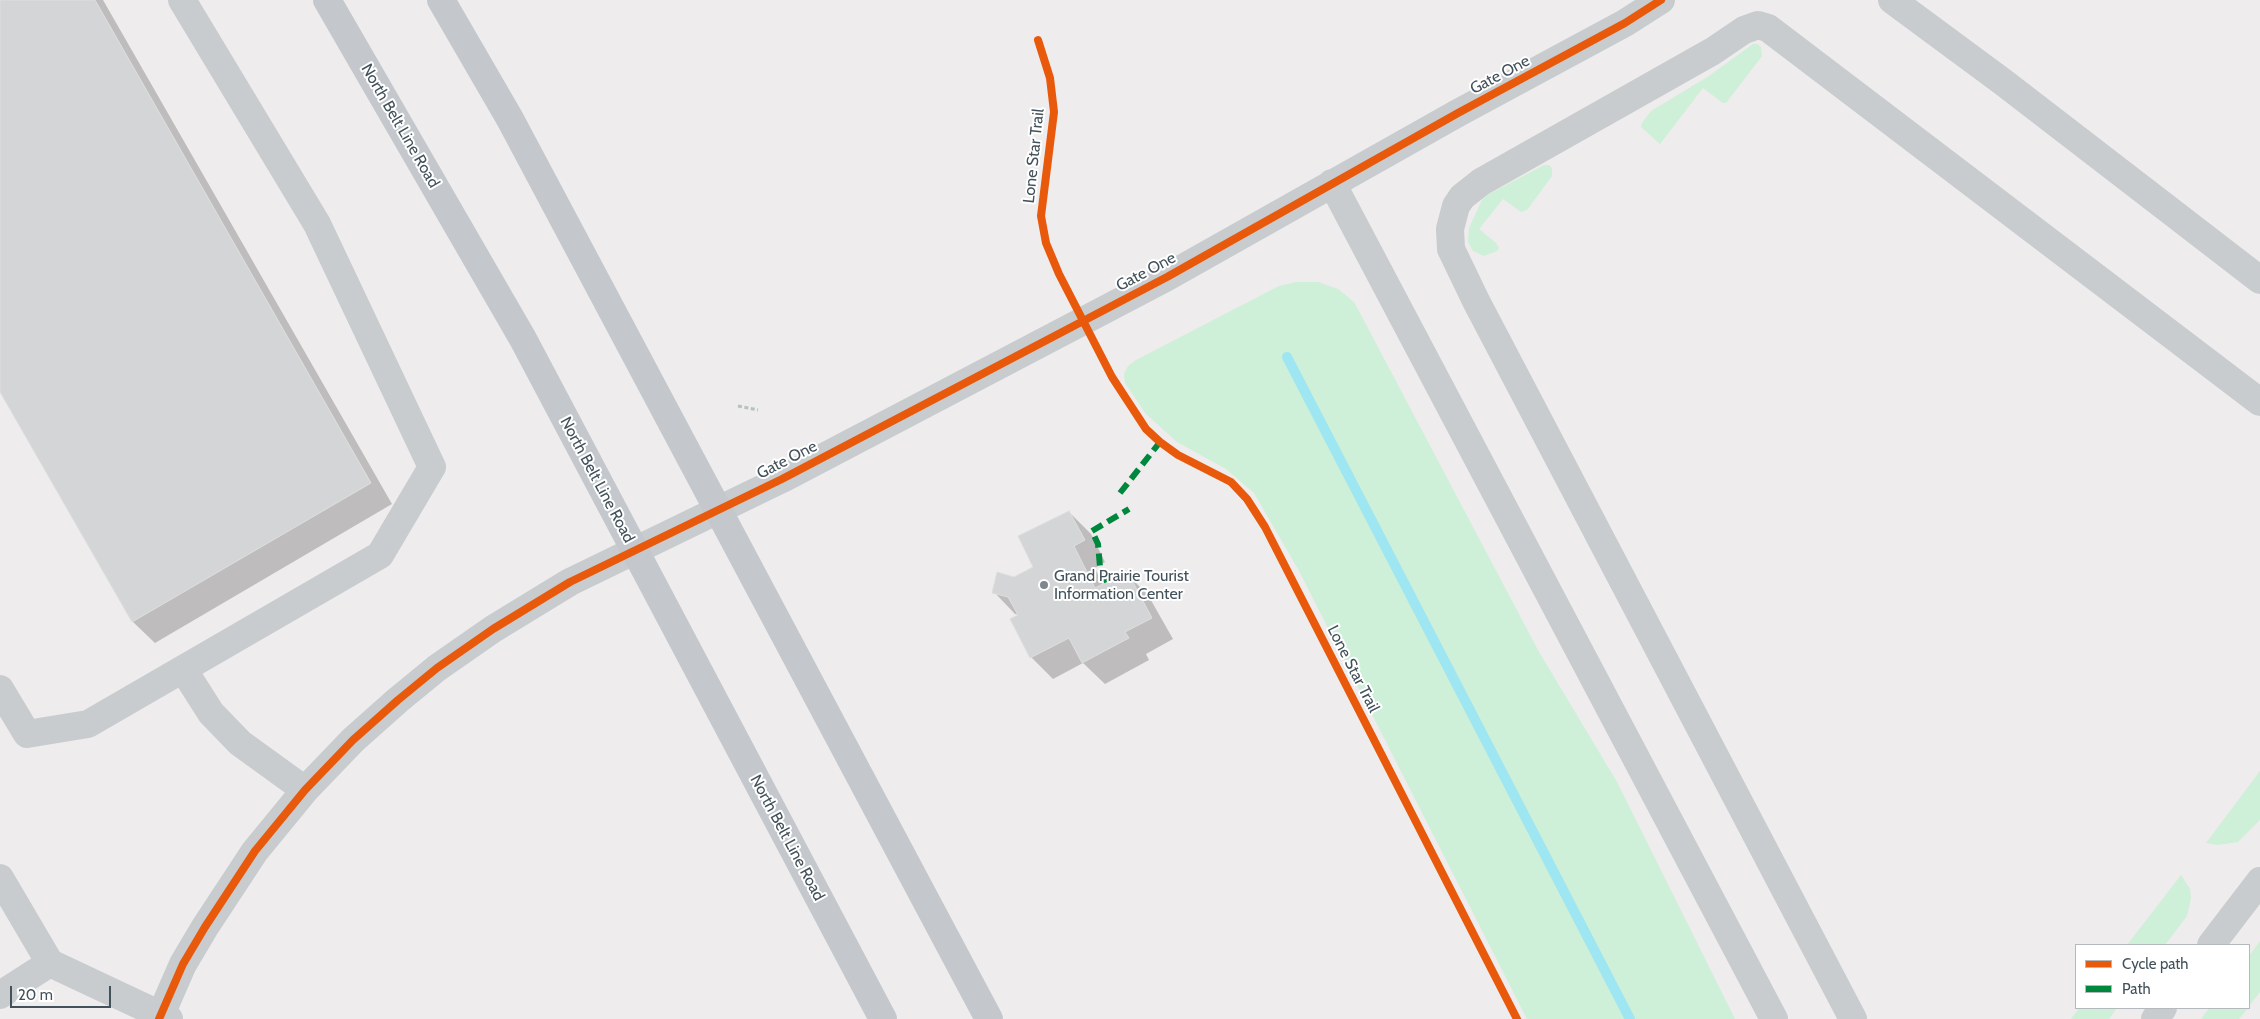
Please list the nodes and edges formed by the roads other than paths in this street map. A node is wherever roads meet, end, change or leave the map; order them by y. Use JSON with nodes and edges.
{"nodes":[{"id":1,"x":182,"y":0,"type":"edge"},
{"id":2,"x":328,"y":0,"type":"edge"},
{"id":3,"x":440,"y":0,"type":"edge"},
{"id":4,"x":1661,"y":0,"type":"edge"},
{"id":5,"x":1892,"y":0,"type":"edge"},
{"id":6,"x":1332,"y":184,"type":"junction"},
{"id":7,"x":2260,"y":280,"type":"edge"},
{"id":8,"x":2260,"y":402,"type":"edge"},
{"id":9,"x":718,"y":510,"type":"junction"},
{"id":10,"x":634,"y":550,"type":"junction"},
{"id":11,"x":183,"y":669,"type":"junction"},
{"id":12,"x":0,"y":689,"type":"edge"},
{"id":13,"x":305,"y":790,"type":"junction"},
{"id":14,"x":0,"y":878,"type":"edge"},
{"id":15,"x":2260,"y":881,"type":"edge"},
{"id":16,"x":2212,"y":944,"type":"edge"},
{"id":17,"x":50,"y":963,"type":"junction"},
{"id":18,"x":0,"y":995,"type":"edge"},
{"id":19,"x":163,"y":1018,"type":"edge"},
{"id":20,"x":883,"y":1019,"type":"edge"},
{"id":21,"x":989,"y":1019,"type":"edge"},
{"id":22,"x":1774,"y":1019,"type":"edge"},
{"id":23,"x":1853,"y":1019,"type":"edge"}],
"edges":[{"from":1,"to":11,"type":"street"},
{"from":2,"to":10,"type":"main road","name":"North Belt Line Road"},
{"from":3,"to":9,"type":"main road"},
{"from":4,"to":6,"type":"street","name":"Gate One"},
{"from":5,"to":7,"type":"street"},
{"from":6,"to":9,"type":"street","name":"Gate One"},
{"from":6,"to":22,"type":"street"},
{"from":8,"to":23,"type":"street"},
{"from":9,"to":10,"type":"street","name":"Gate One"},
{"from":9,"to":21,"type":"main road"},
{"from":10,"to":13,"type":"street","name":"Gate One"},
{"from":10,"to":20,"type":"main road","name":"North Belt Line Road"},
{"from":11,"to":12,"type":"street"},
{"from":11,"to":13,"type":"street"},
{"from":13,"to":19,"type":"street","name":"Gate One"},
{"from":14,"to":17,"type":"street"},
{"from":15,"to":16,"type":"street"},
{"from":17,"to":18,"type":"street"},
{"from":17,"to":19,"type":"street"}]}
